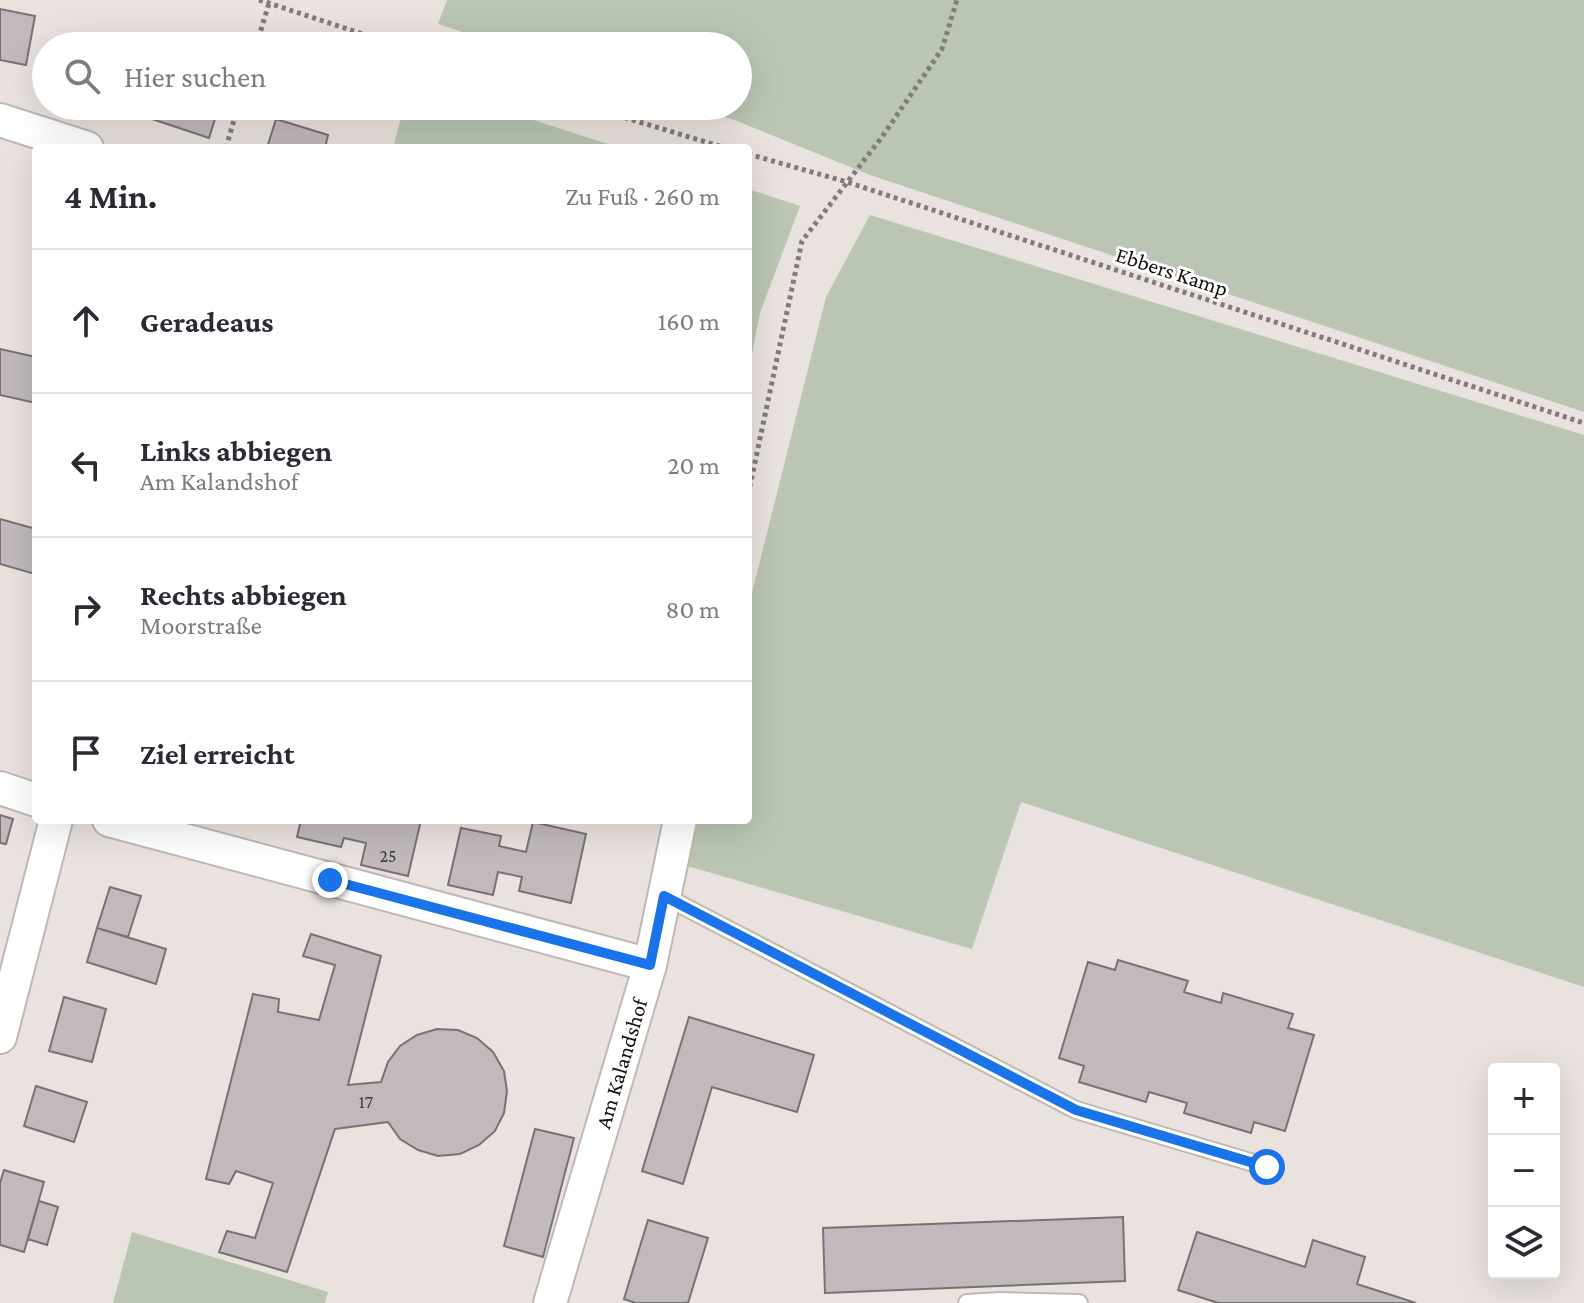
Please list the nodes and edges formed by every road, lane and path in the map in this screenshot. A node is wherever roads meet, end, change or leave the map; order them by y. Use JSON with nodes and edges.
{"nodes":[{"id":1,"x":259,"y":0,"type":"edge"},
{"id":2,"x":957,"y":0,"type":"edge"},
{"id":3,"x":270,"y":2,"type":"edge"},
{"id":4,"x":260,"y":32,"type":"edge"},
{"id":5,"x":358,"y":32,"type":"edge"},
{"id":6,"x":0,"y":120,"type":"edge"},
{"id":7,"x":234,"y":120,"type":"edge"},
{"id":8,"x":633,"y":120,"type":"edge"},
{"id":9,"x":75,"y":144,"type":"edge"},
{"id":10,"x":227,"y":144,"type":"edge"},
{"id":11,"x":713,"y":144,"type":"edge"},
{"id":12,"x":752,"y":155,"type":"edge"},
{"id":13,"x":847,"y":182,"type":"junction"},
{"id":14,"x":1584,"y":423,"type":"edge"},
{"id":15,"x":752,"y":476,"type":"edge"},
{"id":16,"x":0,"y":788,"type":"edge"},
{"id":17,"x":32,"y":799,"type":"edge"},
{"id":18,"x":55,"y":824,"type":"edge"},
{"id":19,"x":124,"y":824,"type":"edge"},
{"id":20,"x":679,"y":824,"type":"edge"},
{"id":21,"x":664,"y":896,"type":"junction"},
{"id":22,"x":650,"y":965,"type":"junction"},
{"id":23,"x":0,"y":1037,"type":"edge"},
{"id":24,"x":1267,"y":1167,"type":"dead end"},
{"id":25,"x":1000,"y":1302,"type":"edge"},
{"id":26,"x":550,"y":1303,"type":"edge"},
{"id":27,"x":967,"y":1303,"type":"edge"},
{"id":28,"x":1079,"y":1303,"type":"edge"}],
"edges":[{"from":1,"to":3,"type":"path"},
{"from":2,"to":13,"type":"path"},
{"from":3,"to":4,"type":"path"},
{"from":3,"to":5,"type":"path"},
{"from":6,"to":9,"type":"street"},
{"from":7,"to":10,"type":"path"},
{"from":8,"to":11,"type":"path"},
{"from":12,"to":13,"type":"path","name":"Ebbers Kamp"},
{"from":13,"to":14,"type":"path","name":"Ebbers Kamp"},
{"from":13,"to":15,"type":"path"},
{"from":16,"to":17,"type":"street"},
{"from":18,"to":23,"type":"street"},
{"from":19,"to":22,"type":"street"},
{"from":20,"to":21,"type":"street","name":"Am Kalandshof"},
{"from":21,"to":22,"type":"street","name":"Am Kalandshof"},
{"from":21,"to":24,"type":"lane"},
{"from":22,"to":26,"type":"street","name":"Am Kalandshof"},
{"from":25,"to":27,"type":"lane"},
{"from":25,"to":28,"type":"lane"}]}
